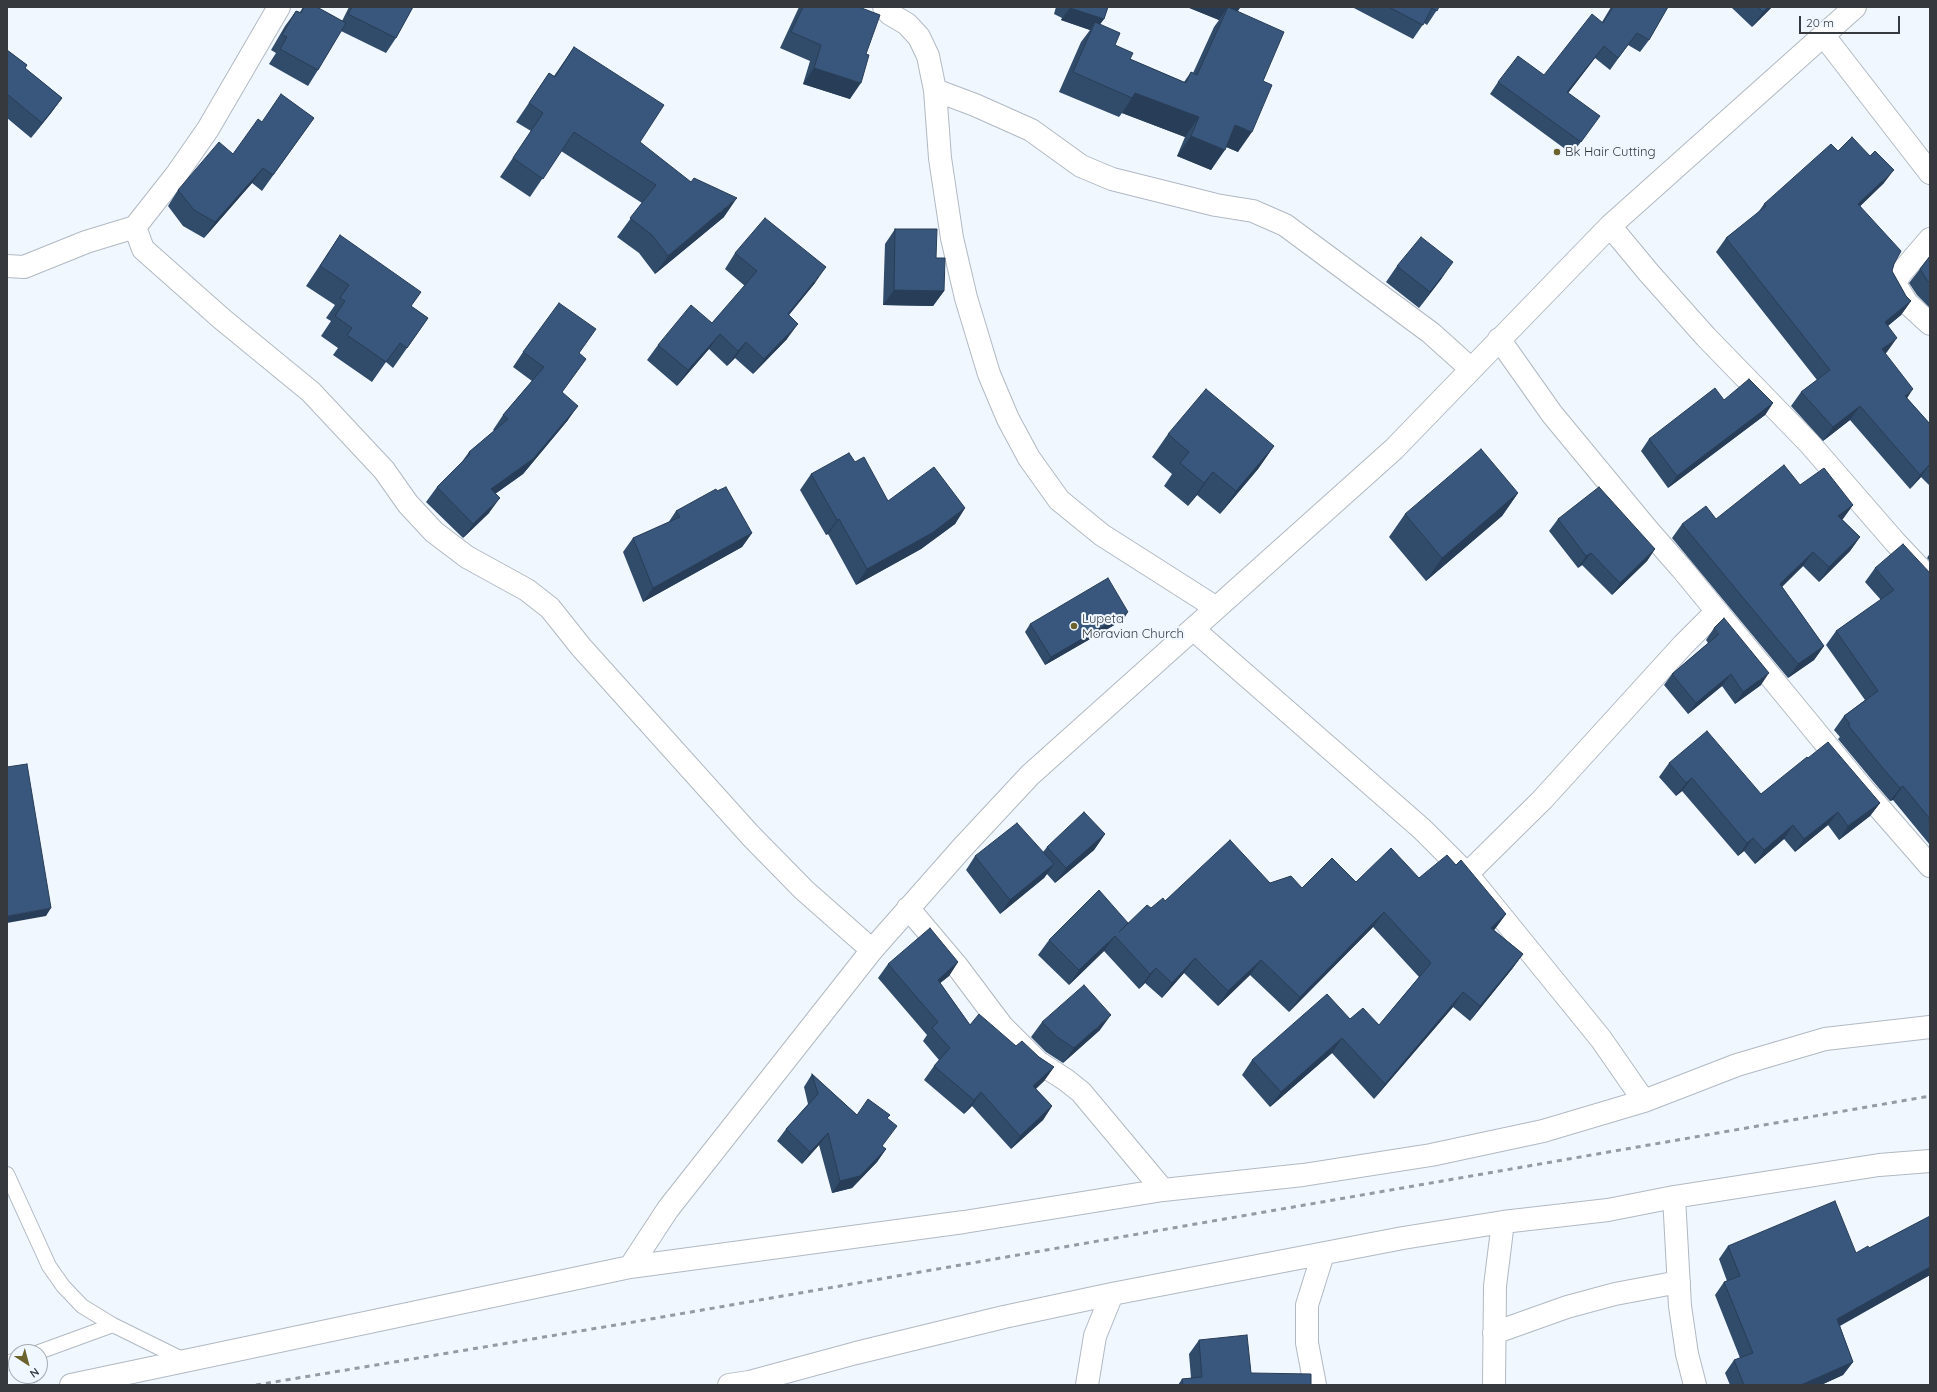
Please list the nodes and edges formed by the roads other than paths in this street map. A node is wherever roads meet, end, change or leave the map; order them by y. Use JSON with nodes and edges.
{"nodes":[{"id":1,"x":279,"y":7,"type":"edge"},
{"id":2,"x":884,"y":7,"type":"edge"},
{"id":3,"x":1855,"y":7,"type":"edge"},
{"id":4,"x":1824,"y":36,"type":"junction"},
{"id":5,"x":935,"y":90,"type":"junction"},
{"id":6,"x":1930,"y":173,"type":"edge"},
{"id":7,"x":1610,"y":226,"type":"junction"},
{"id":8,"x":135,"y":227,"type":"junction"},
{"id":9,"x":1930,"y":239,"type":"edge"},
{"id":10,"x":7,"y":266,"type":"edge"},
{"id":11,"x":1930,"y":324,"type":"edge"},
{"id":12,"x":1499,"y":339,"type":"junction"},
{"id":13,"x":1471,"y":369,"type":"junction"},
{"id":14,"x":1930,"y":579,"type":"edge"},
{"id":15,"x":1215,"y":607,"type":"junction"},
{"id":16,"x":1716,"y":612,"type":"junction"},
{"id":17,"x":1193,"y":628,"type":"junction"},
{"id":18,"x":1930,"y":866,"type":"edge"},
{"id":19,"x":1467,"y":874,"type":"junction"},
{"id":20,"x":908,"y":908,"type":"junction"},
{"id":21,"x":872,"y":950,"type":"junction"},
{"id":22,"x":1930,"y":1027,"type":"edge"},
{"id":23,"x":1644,"y":1101,"type":"junction"},
{"id":24,"x":1930,"y":1161,"type":"edge"},
{"id":25,"x":7,"y":1174,"type":"edge"},
{"id":26,"x":1163,"y":1190,"type":"junction"},
{"id":27,"x":1674,"y":1197,"type":"junction"},
{"id":28,"x":1503,"y":1222,"type":"junction"},
{"id":29,"x":1323,"y":1254,"type":"junction"},
{"id":30,"x":630,"y":1267,"type":"junction"},
{"id":31,"x":1679,"y":1282,"type":"junction"},
{"id":32,"x":1112,"y":1294,"type":"junction"},
{"id":33,"x":113,"y":1325,"type":"junction"},
{"id":34,"x":1494,"y":1333,"type":"junction"},
{"id":35,"x":48,"y":1349,"type":"edge"},
{"id":36,"x":187,"y":1361,"type":"junction"},
{"id":37,"x":71,"y":1385,"type":"edge"},
{"id":38,"x":729,"y":1385,"type":"edge"},
{"id":39,"x":1087,"y":1385,"type":"edge"},
{"id":40,"x":1315,"y":1385,"type":"edge"},
{"id":41,"x":1494,"y":1385,"type":"edge"},
{"id":42,"x":1695,"y":1385,"type":"edge"}],
"edges":[{"from":1,"to":8,"type":"street"},
{"from":2,"to":5,"type":"street"},
{"from":3,"to":4,"type":"street"},
{"from":4,"to":6,"type":"street"},
{"from":4,"to":7,"type":"street"},
{"from":5,"to":13,"type":"street"},
{"from":5,"to":15,"type":"street"},
{"from":7,"to":12,"type":"street"},
{"from":7,"to":14,"type":"street"},
{"from":8,"to":10,"type":"street"},
{"from":8,"to":21,"type":"street"},
{"from":9,"to":11,"type":"street"},
{"from":12,"to":13,"type":"street"},
{"from":12,"to":16,"type":"street"},
{"from":13,"to":15,"type":"street"},
{"from":15,"to":17,"type":"street"},
{"from":16,"to":18,"type":"street"},
{"from":16,"to":19,"type":"street"},
{"from":17,"to":19,"type":"street"},
{"from":17,"to":20,"type":"street"},
{"from":19,"to":23,"type":"street"},
{"from":20,"to":21,"type":"street"},
{"from":20,"to":26,"type":"street"},
{"from":21,"to":30,"type":"street"},
{"from":22,"to":23,"type":"street"},
{"from":23,"to":26,"type":"street"},
{"from":24,"to":27,"type":"street"},
{"from":25,"to":33,"type":"lane"},
{"from":26,"to":30,"type":"street"},
{"from":27,"to":28,"type":"street"},
{"from":27,"to":31,"type":"street"},
{"from":28,"to":29,"type":"street"},
{"from":28,"to":34,"type":"street"},
{"from":29,"to":32,"type":"street"},
{"from":29,"to":40,"type":"street"},
{"from":30,"to":36,"type":"street"},
{"from":31,"to":34,"type":"street"},
{"from":31,"to":42,"type":"street"},
{"from":32,"to":38,"type":"street"},
{"from":32,"to":39,"type":"street"},
{"from":33,"to":35,"type":"lane"},
{"from":33,"to":36,"type":"lane"},
{"from":34,"to":41,"type":"street"},
{"from":36,"to":37,"type":"street"}]}
